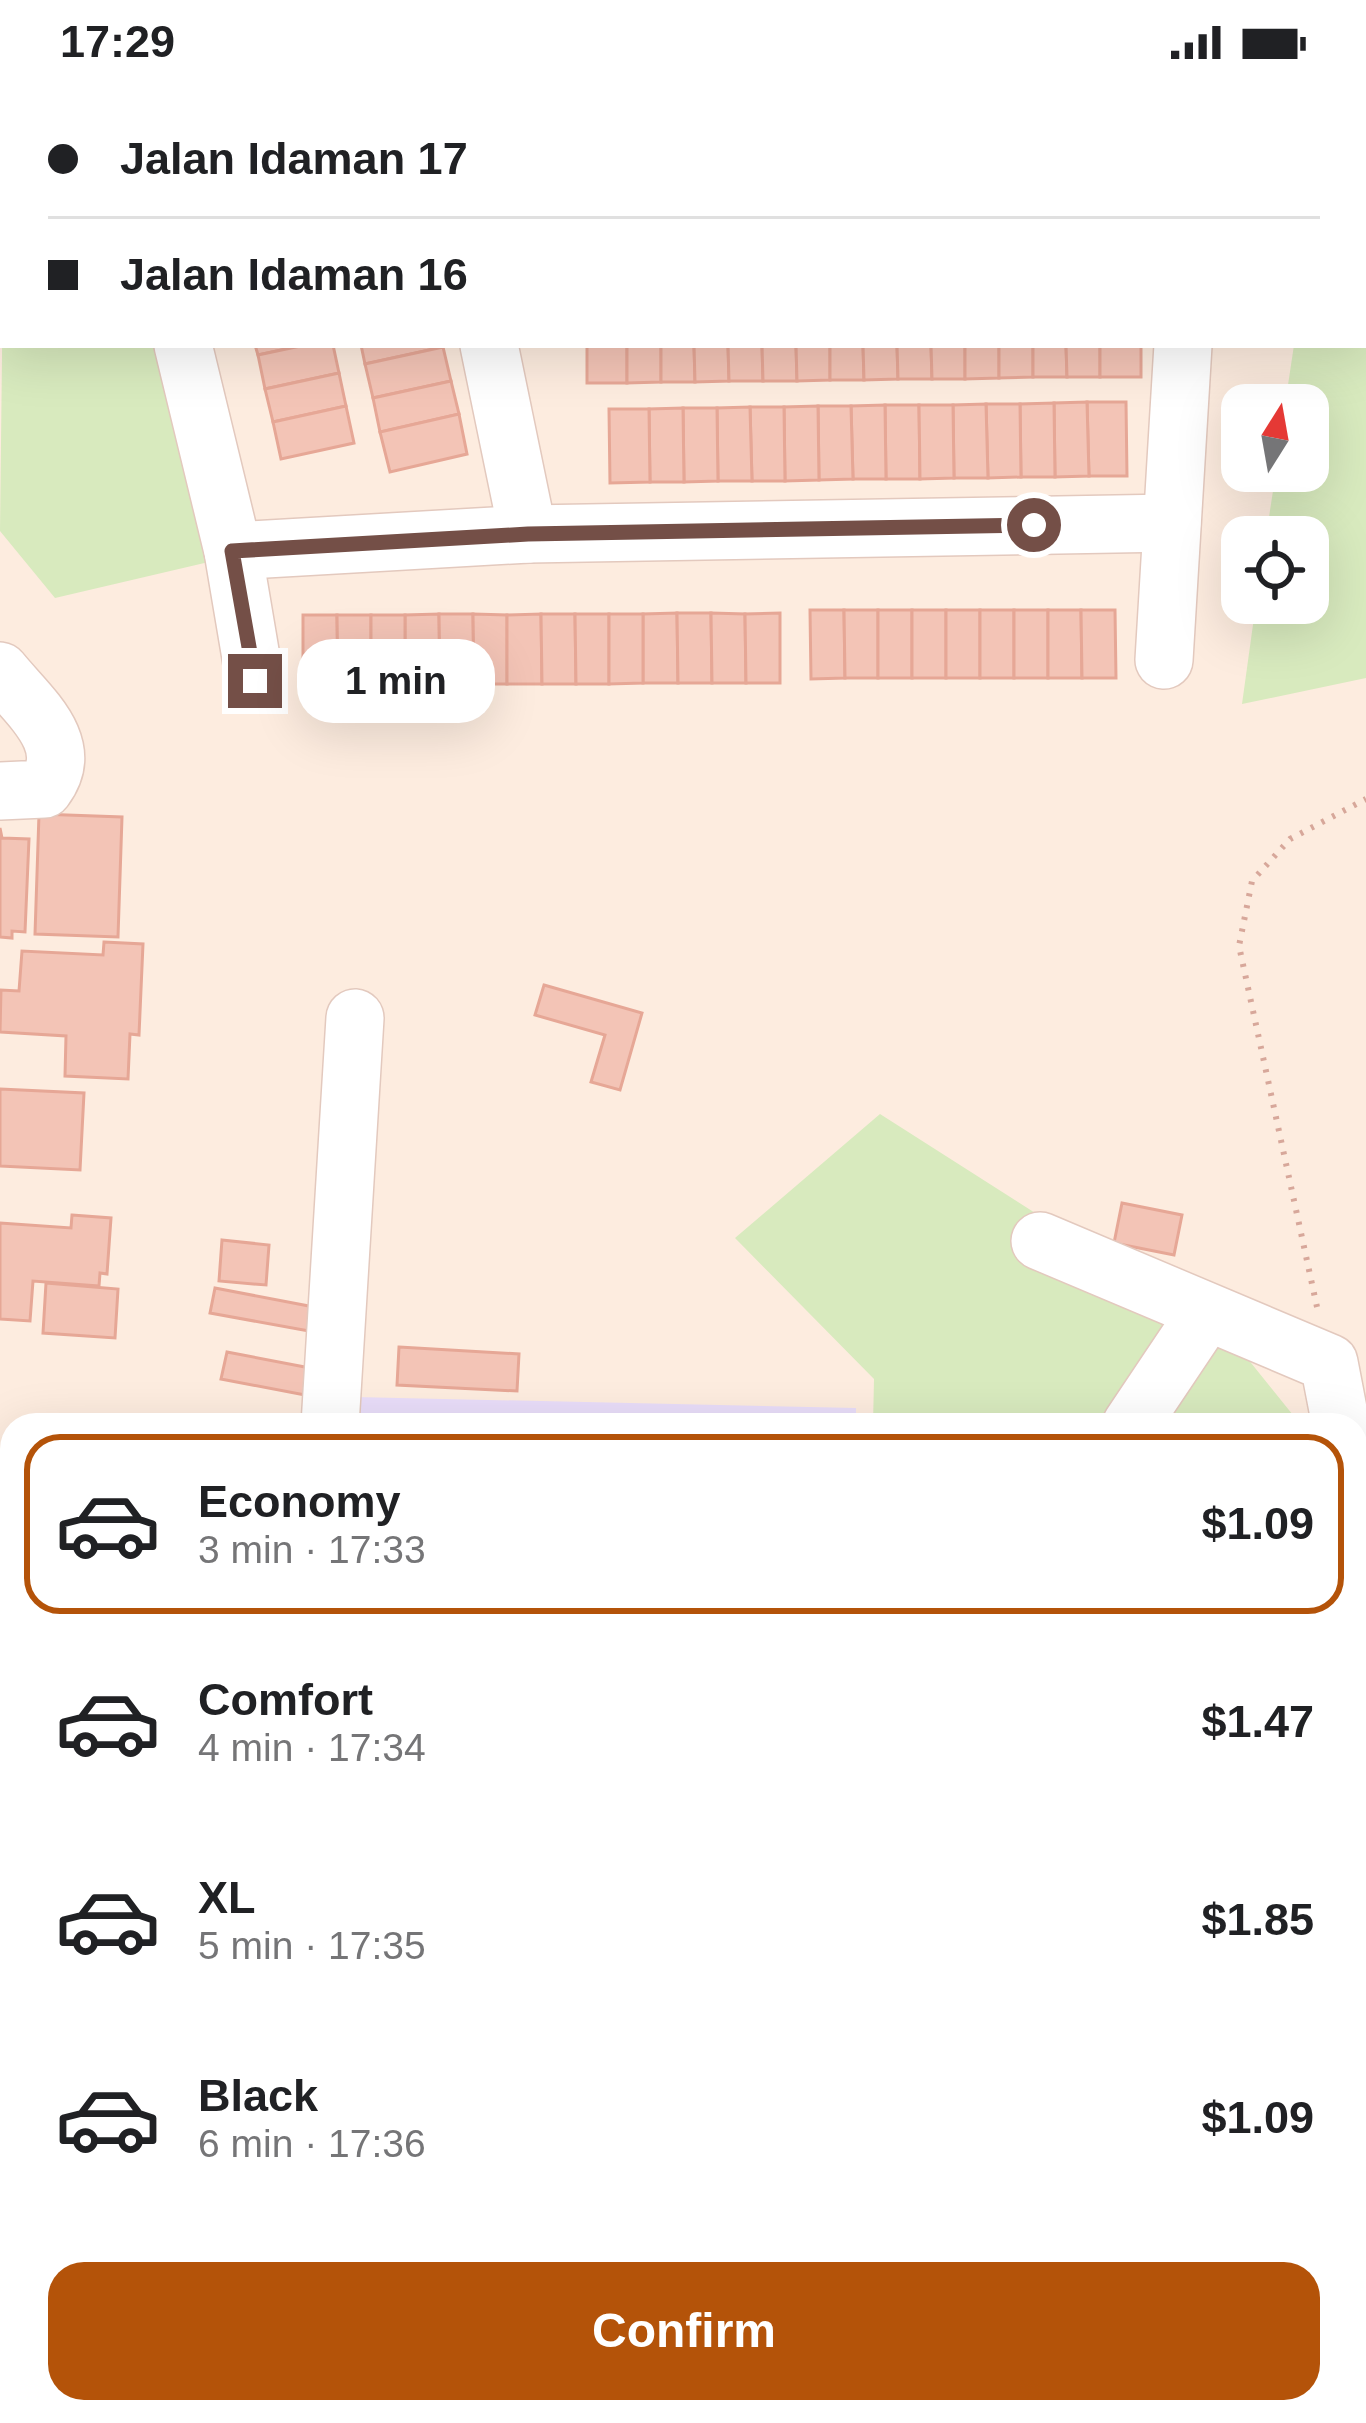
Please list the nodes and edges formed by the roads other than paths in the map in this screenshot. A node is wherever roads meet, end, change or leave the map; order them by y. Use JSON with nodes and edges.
{"nodes":[{"id":1,"x":184,"y":348,"type":"edge"},
{"id":2,"x":490,"y":348,"type":"edge"},
{"id":3,"x":1183,"y":348,"type":"edge"},
{"id":4,"x":1172,"y":523,"type":"junction"},
{"id":5,"x":528,"y":534,"type":"junction"},
{"id":6,"x":232,"y":551,"type":"junction"},
{"id":7,"x":1164,"y":660,"type":"dead end"},
{"id":8,"x":0,"y":671,"type":"edge"},
{"id":9,"x":255,"y":681,"type":"dead end"},
{"id":10,"x":0,"y":791,"type":"edge"},
{"id":11,"x":355,"y":1018,"type":"dead end"},
{"id":12,"x":1040,"y":1241,"type":"dead end"},
{"id":13,"x":1206,"y":1313,"type":"junction"},
{"id":14,"x":331,"y":1413,"type":"edge"},
{"id":15,"x":1139,"y":1413,"type":"edge"},
{"id":16,"x":1339,"y":1413,"type":"edge"}],
"edges":[{"from":1,"to":6,"type":"street"},
{"from":2,"to":5,"type":"street"},
{"from":3,"to":4,"type":"street"},
{"from":4,"to":5,"type":"street"},
{"from":4,"to":7,"type":"street"},
{"from":5,"to":6,"type":"street"},
{"from":6,"to":9,"type":"street"},
{"from":8,"to":10,"type":"street"},
{"from":11,"to":14,"type":"street"},
{"from":12,"to":13,"type":"street"},
{"from":13,"to":15,"type":"street"},
{"from":13,"to":16,"type":"street"}]}
